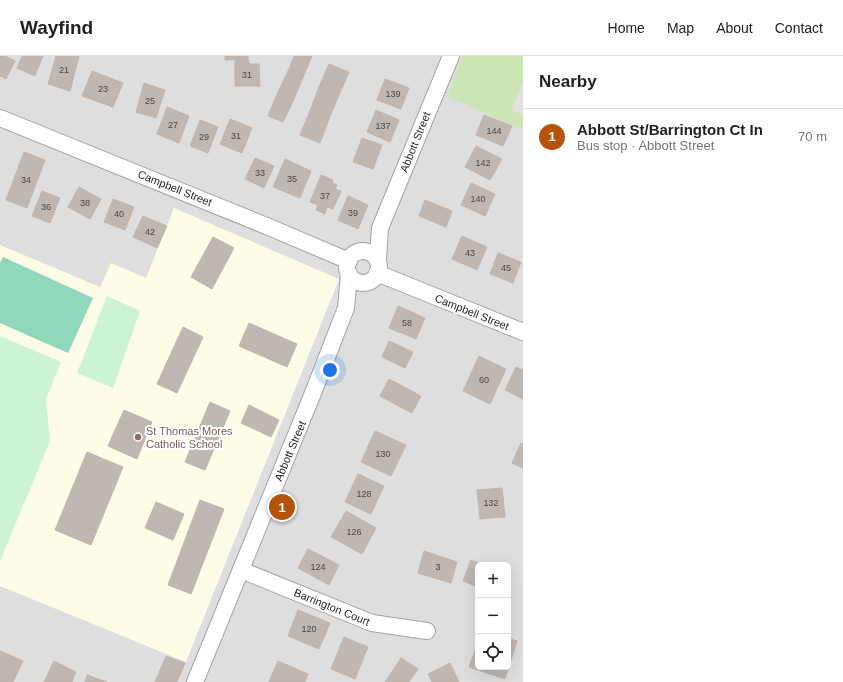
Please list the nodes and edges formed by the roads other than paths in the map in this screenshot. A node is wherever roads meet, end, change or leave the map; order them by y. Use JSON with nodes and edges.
{"nodes":[{"id":1,"x":451,"y":56,"type":"edge"},
{"id":2,"x":0,"y":118,"type":"edge"},
{"id":3,"x":380,"y":228,"type":"junction"},
{"id":4,"x":352,"y":262,"type":"junction"},
{"id":5,"x":374,"y":272,"type":"junction"},
{"id":6,"x":346,"y":308,"type":"junction"},
{"id":7,"x":523,"y":332,"type":"edge"},
{"id":8,"x":241,"y":570,"type":"junction"},
{"id":9,"x":427,"y":631,"type":"dead end"},
{"id":10,"x":196,"y":682,"type":"edge"}],
"edges":[{"from":1,"to":3,"type":"street","name":"Abbott Street"},
{"from":2,"to":4,"type":"street","name":"Campbell Street"},
{"from":3,"to":4,"type":"street","name":"Abbott Street"},
{"from":3,"to":5,"type":"street","name":"Abbott Street"},
{"from":4,"to":5,"type":"street"},
{"from":4,"to":5,"type":"street"},
{"from":4,"to":6,"type":"street","name":"Abbott Street"},
{"from":5,"to":6,"type":"street","name":"Abbott Street"},
{"from":5,"to":7,"type":"street","name":"Campbell Street"},
{"from":6,"to":8,"type":"street","name":"Abbott Street"},
{"from":8,"to":9,"type":"street","name":"Barrington Court"},
{"from":8,"to":10,"type":"street","name":"Abbott Street"}]}
